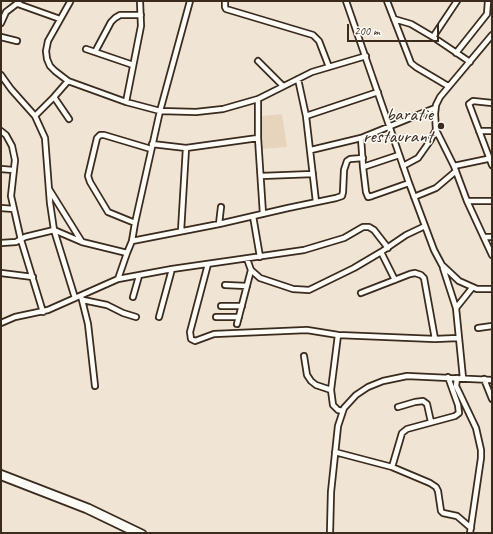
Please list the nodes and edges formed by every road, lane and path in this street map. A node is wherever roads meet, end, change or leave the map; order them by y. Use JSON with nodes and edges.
{"nodes":[{"id":1,"x":140,"y":1,"type":"edge"},
{"id":2,"x":190,"y":1,"type":"edge"},
{"id":3,"x":225,"y":1,"type":"edge"},
{"id":4,"x":346,"y":1,"type":"edge"},
{"id":5,"x":387,"y":1,"type":"edge"},
{"id":6,"x":457,"y":1,"type":"edge"},
{"id":7,"x":488,"y":1,"type":"edge"},
{"id":8,"x":19,"y":2,"type":"edge"},
{"id":9,"x":70,"y":2,"type":"dead end"},
{"id":10,"x":141,"y":15,"type":"junction"},
{"id":11,"x":60,"y":19,"type":"junction"},
{"id":12,"x":394,"y":19,"type":"junction"},
{"id":13,"x":1,"y":23,"type":"edge"},
{"id":14,"x":492,"y":35,"type":"edge"},
{"id":15,"x":1,"y":37,"type":"edge"},
{"id":16,"x":433,"y":37,"type":"junction"},
{"id":17,"x":17,"y":41,"type":"dead end"},
{"id":18,"x":86,"y":49,"type":"dead end"},
{"id":19,"x":95,"y":52,"type":"junction"},
{"id":20,"x":456,"y":52,"type":"junction"},
{"id":21,"x":366,"y":56,"type":"junction"},
{"id":22,"x":258,"y":60,"type":"dead end"},
{"id":23,"x":470,"y":62,"type":"junction"},
{"id":24,"x":133,"y":65,"type":"junction"},
{"id":25,"x":329,"y":67,"type":"junction"},
{"id":26,"x":1,"y":75,"type":"edge"},
{"id":27,"x":298,"y":79,"type":"junction"},
{"id":28,"x":68,"y":81,"type":"junction"},
{"id":29,"x":283,"y":86,"type":"junction"},
{"id":30,"x":448,"y":86,"type":"junction"},
{"id":31,"x":378,"y":92,"type":"junction"},
{"id":32,"x":54,"y":98,"type":"junction"},
{"id":33,"x":258,"y":99,"type":"junction"},
{"id":34,"x":126,"y":102,"type":"junction"},
{"id":35,"x":492,"y":103,"type":"edge"},
{"id":36,"x":435,"y":108,"type":"junction"},
{"id":37,"x":160,"y":111,"type":"junction"},
{"id":38,"x":35,"y":116,"type":"junction"},
{"id":39,"x":306,"y":116,"type":"junction"},
{"id":40,"x":69,"y":119,"type":"dead end"},
{"id":41,"x":390,"y":126,"type":"junction"},
{"id":42,"x":436,"y":130,"type":"junction"},
{"id":43,"x":1,"y":131,"type":"edge"},
{"id":44,"x":479,"y":131,"type":"junction"},
{"id":45,"x":492,"y":131,"type":"edge"},
{"id":46,"x":258,"y":138,"type":"junction"},
{"id":47,"x":361,"y":138,"type":"junction"},
{"id":48,"x":152,"y":147,"type":"junction"},
{"id":49,"x":186,"y":148,"type":"junction"},
{"id":50,"x":311,"y":150,"type":"junction"},
{"id":51,"x":400,"y":155,"type":"junction"},
{"id":52,"x":363,"y":158,"type":"junction"},
{"id":53,"x":491,"y":158,"type":"edge"},
{"id":54,"x":492,"y":165,"type":"edge"},
{"id":55,"x":404,"y":166,"type":"junction"},
{"id":56,"x":363,"y":167,"type":"junction"},
{"id":57,"x":455,"y":168,"type":"junction"},
{"id":58,"x":1,"y":169,"type":"edge"},
{"id":59,"x":14,"y":170,"type":"junction"},
{"id":60,"x":313,"y":174,"type":"junction"},
{"id":61,"x":261,"y":176,"type":"junction"},
{"id":62,"x":409,"y":182,"type":"junction"},
{"id":63,"x":48,"y":188,"type":"junction"},
{"id":64,"x":414,"y":197,"type":"junction"},
{"id":65,"x":468,"y":201,"type":"junction"},
{"id":66,"x":492,"y":201,"type":"edge"},
{"id":67,"x":316,"y":202,"type":"junction"},
{"id":68,"x":221,"y":207,"type":"dead end"},
{"id":69,"x":1,"y":208,"type":"edge"},
{"id":70,"x":14,"y":209,"type":"junction"},
{"id":71,"x":263,"y":214,"type":"junction"},
{"id":72,"x":253,"y":216,"type":"junction"},
{"id":73,"x":135,"y":223,"type":"junction"},
{"id":74,"x":219,"y":224,"type":"junction"},
{"id":75,"x":425,"y":226,"type":"junction"},
{"id":76,"x":54,"y":230,"type":"junction"},
{"id":77,"x":181,"y":231,"type":"junction"},
{"id":78,"x":484,"y":237,"type":"junction"},
{"id":79,"x":492,"y":237,"type":"edge"},
{"id":80,"x":21,"y":240,"type":"junction"},
{"id":81,"x":132,"y":241,"type":"junction"},
{"id":82,"x":82,"y":242,"type":"junction"},
{"id":83,"x":1,"y":243,"type":"edge"},
{"id":84,"x":388,"y":248,"type":"junction"},
{"id":85,"x":381,"y":252,"type":"junction"},
{"id":86,"x":126,"y":253,"type":"junction"},
{"id":87,"x":492,"y":255,"type":"edge"},
{"id":88,"x":260,"y":257,"type":"junction"},
{"id":89,"x":247,"y":259,"type":"junction"},
{"id":90,"x":208,"y":264,"type":"junction"},
{"id":91,"x":442,"y":265,"type":"junction"},
{"id":92,"x":172,"y":269,"type":"junction"},
{"id":93,"x":251,"y":270,"type":"junction"},
{"id":94,"x":1,"y":273,"type":"edge"},
{"id":95,"x":139,"y":276,"type":"junction"},
{"id":96,"x":33,"y":278,"type":"junction"},
{"id":97,"x":118,"y":279,"type":"junction"},
{"id":98,"x":395,"y":280,"type":"junction"},
{"id":99,"x":225,"y":285,"type":"dead end"},
{"id":100,"x":247,"y":286,"type":"junction"},
{"id":101,"x":472,"y":288,"type":"junction"},
{"id":102,"x":492,"y":289,"type":"edge"},
{"id":103,"x":361,"y":293,"type":"dead end"},
{"id":104,"x":133,"y":297,"type":"dead end"},
{"id":105,"x":74,"y":298,"type":"junction"},
{"id":106,"x":82,"y":298,"type":"junction"},
{"id":107,"x":221,"y":306,"type":"dead end"},
{"id":108,"x":242,"y":306,"type":"junction"},
{"id":109,"x":456,"y":308,"type":"junction"},
{"id":110,"x":43,"y":312,"type":"junction"},
{"id":111,"x":136,"y":317,"type":"dead end"},
{"id":112,"x":159,"y":317,"type":"dead end"},
{"id":113,"x":216,"y":317,"type":"dead end"},
{"id":114,"x":239,"y":317,"type":"junction"},
{"id":115,"x":1,"y":323,"type":"edge"},
{"id":116,"x":237,"y":324,"type":"dead end"},
{"id":117,"x":492,"y":326,"type":"edge"},
{"id":118,"x":478,"y":328,"type":"dead end"},
{"id":119,"x":338,"y":335,"type":"junction"},
{"id":120,"x":458,"y":338,"type":"junction"},
{"id":121,"x":435,"y":339,"type":"junction"},
{"id":122,"x":304,"y":356,"type":"dead end"},
{"id":123,"x":448,"y":377,"type":"junction"},
{"id":124,"x":457,"y":378,"type":"junction"},
{"id":125,"x":463,"y":378,"type":"junction"},
{"id":126,"x":484,"y":379,"type":"junction"},
{"id":127,"x":492,"y":380,"type":"edge"},
{"id":128,"x":96,"y":386,"type":"dead end"},
{"id":129,"x":331,"y":390,"type":"junction"},
{"id":130,"x":492,"y":399,"type":"edge"},
{"id":131,"x":398,"y":407,"type":"dead end"},
{"id":132,"x":343,"y":411,"type":"junction"},
{"id":133,"x":431,"y":422,"type":"junction"},
{"id":134,"x":335,"y":452,"type":"junction"},
{"id":135,"x":392,"y":467,"type":"junction"},
{"id":136,"x":1,"y":473,"type":"edge"},
{"id":137,"x":1,"y":477,"type":"edge"},
{"id":138,"x":471,"y":530,"type":"edge"},
{"id":139,"x":134,"y":533,"type":"edge"},
{"id":140,"x":143,"y":533,"type":"edge"},
{"id":141,"x":330,"y":533,"type":"edge"}],
"edges":[{"from":1,"to":10,"type":"street"},
{"from":2,"to":37,"type":"street"},
{"from":3,"to":25,"type":"street"},
{"from":4,"to":21,"type":"street"},
{"from":5,"to":12,"type":"street"},
{"from":6,"to":16,"type":"street"},
{"from":7,"to":20,"type":"street"},
{"from":8,"to":11,"type":"street"},
{"from":8,"to":13,"type":"street"},
{"from":9,"to":11,"type":"street"},
{"from":10,"to":19,"type":"street"},
{"from":10,"to":24,"type":"street"},
{"from":11,"to":28,"type":"street"},
{"from":12,"to":16,"type":"street"},
{"from":12,"to":30,"type":"street"},
{"from":14,"to":23,"type":"street"},
{"from":15,"to":17,"type":"street"},
{"from":16,"to":20,"type":"street"},
{"from":18,"to":19,"type":"street"},
{"from":19,"to":24,"type":"street"},
{"from":20,"to":23,"type":"street"},
{"from":21,"to":25,"type":"street"},
{"from":21,"to":31,"type":"street"},
{"from":22,"to":29,"type":"street"},
{"from":23,"to":30,"type":"street"},
{"from":24,"to":34,"type":"street"},
{"from":25,"to":27,"type":"street"},
{"from":26,"to":38,"type":"street"},
{"from":27,"to":29,"type":"street"},
{"from":27,"to":39,"type":"street"},
{"from":28,"to":32,"type":"street"},
{"from":28,"to":34,"type":"street"},
{"from":29,"to":33,"type":"street"},
{"from":30,"to":36,"type":"street"},
{"from":31,"to":39,"type":"street"},
{"from":31,"to":41,"type":"street"},
{"from":32,"to":38,"type":"street"},
{"from":32,"to":40,"type":"street"},
{"from":33,"to":37,"type":"street"},
{"from":33,"to":46,"type":"street"},
{"from":34,"to":37,"type":"street"},
{"from":35,"to":44,"type":"street"},
{"from":36,"to":41,"type":"street"},
{"from":36,"to":42,"type":"street"},
{"from":37,"to":48,"type":"street"},
{"from":38,"to":63,"type":"street"},
{"from":39,"to":50,"type":"street"},
{"from":41,"to":47,"type":"street"},
{"from":41,"to":51,"type":"street"},
{"from":42,"to":55,"type":"street"},
{"from":42,"to":57,"type":"street"},
{"from":43,"to":59,"type":"street"},
{"from":44,"to":45,"type":"street"},
{"from":44,"to":53,"type":"street"},
{"from":46,"to":49,"type":"street"},
{"from":46,"to":61,"type":"street"},
{"from":47,"to":50,"type":"street"},
{"from":47,"to":52,"type":"street"},
{"from":48,"to":49,"type":"street"},
{"from":48,"to":73,"type":"street"},
{"from":48,"to":73,"type":"street"},
{"from":49,"to":77,"type":"street"},
{"from":50,"to":60,"type":"street"},
{"from":51,"to":55,"type":"street"},
{"from":51,"to":56,"type":"street"},
{"from":52,"to":56,"type":"street"},
{"from":52,"to":67,"type":"street"},
{"from":53,"to":54,"type":"street"},
{"from":53,"to":57,"type":"street"},
{"from":55,"to":62,"type":"street"},
{"from":56,"to":62,"type":"street"},
{"from":57,"to":64,"type":"street"},
{"from":57,"to":65,"type":"street"},
{"from":58,"to":59,"type":"street"},
{"from":59,"to":70,"type":"street"},
{"from":60,"to":61,"type":"street"},
{"from":60,"to":67,"type":"street"},
{"from":61,"to":71,"type":"street"},
{"from":62,"to":64,"type":"street"},
{"from":63,"to":76,"type":"street"},
{"from":63,"to":82,"type":"street"},
{"from":64,"to":75,"type":"street"},
{"from":65,"to":66,"type":"street"},
{"from":65,"to":78,"type":"street"},
{"from":67,"to":71,"type":"street"},
{"from":68,"to":74,"type":"street"},
{"from":69,"to":70,"type":"street"},
{"from":70,"to":80,"type":"street"},
{"from":71,"to":72,"type":"street"},
{"from":72,"to":74,"type":"street"},
{"from":72,"to":88,"type":"street"},
{"from":73,"to":81,"type":"street"},
{"from":74,"to":77,"type":"street"},
{"from":75,"to":84,"type":"street"},
{"from":75,"to":91,"type":"street"},
{"from":76,"to":80,"type":"street"},
{"from":76,"to":82,"type":"street"},
{"from":76,"to":105,"type":"street"},
{"from":77,"to":81,"type":"street"},
{"from":78,"to":79,"type":"street"},
{"from":78,"to":87,"type":"street"},
{"from":80,"to":83,"type":"street"},
{"from":80,"to":96,"type":"street"},
{"from":81,"to":86,"type":"street"},
{"from":82,"to":86,"type":"street"},
{"from":84,"to":85,"type":"street"},
{"from":84,"to":88,"type":"street"},
{"from":85,"to":93,"type":"street"},
{"from":85,"to":98,"type":"street"},
{"from":86,"to":97,"type":"street"},
{"from":88,"to":89,"type":"street"},
{"from":89,"to":90,"type":"street"},
{"from":89,"to":93,"type":"street"},
{"from":90,"to":92,"type":"street"},
{"from":90,"to":119,"type":"street"},
{"from":91,"to":101,"type":"street"},
{"from":91,"to":109,"type":"street"},
{"from":92,"to":95,"type":"street"},
{"from":92,"to":112,"type":"street"},
{"from":93,"to":100,"type":"street"},
{"from":94,"to":96,"type":"street"},
{"from":95,"to":97,"type":"street"},
{"from":95,"to":104,"type":"street"},
{"from":96,"to":110,"type":"street"},
{"from":97,"to":106,"type":"street"},
{"from":98,"to":103,"type":"street"},
{"from":98,"to":121,"type":"street"},
{"from":99,"to":100,"type":"street"},
{"from":100,"to":108,"type":"street"},
{"from":101,"to":102,"type":"street"},
{"from":101,"to":109,"type":"street"},
{"from":105,"to":106,"type":"street"},
{"from":105,"to":110,"type":"street"},
{"from":106,"to":111,"type":"street"},
{"from":106,"to":128,"type":"street"},
{"from":107,"to":108,"type":"street"},
{"from":108,"to":114,"type":"street"},
{"from":109,"to":120,"type":"street"},
{"from":110,"to":115,"type":"street"},
{"from":113,"to":114,"type":"street"},
{"from":114,"to":116,"type":"street"},
{"from":117,"to":118,"type":"street"},
{"from":119,"to":121,"type":"street"},
{"from":119,"to":129,"type":"street"},
{"from":120,"to":121,"type":"street"},
{"from":120,"to":125,"type":"street"},
{"from":122,"to":129,"type":"street"},
{"from":123,"to":124,"type":"street"},
{"from":123,"to":132,"type":"street"},
{"from":123,"to":133,"type":"street"},
{"from":124,"to":125,"type":"street"},
{"from":124,"to":138,"type":"street"},
{"from":125,"to":126,"type":"street"},
{"from":126,"to":127,"type":"street"},
{"from":126,"to":130,"type":"street"},
{"from":129,"to":132,"type":"street"},
{"from":131,"to":133,"type":"street"},
{"from":132,"to":134,"type":"street"},
{"from":133,"to":135,"type":"street"},
{"from":134,"to":135,"type":"street"},
{"from":134,"to":141,"type":"street"},
{"from":135,"to":138,"type":"street"},
{"from":136,"to":140,"type":"street"},
{"from":137,"to":139,"type":"street"}]}
